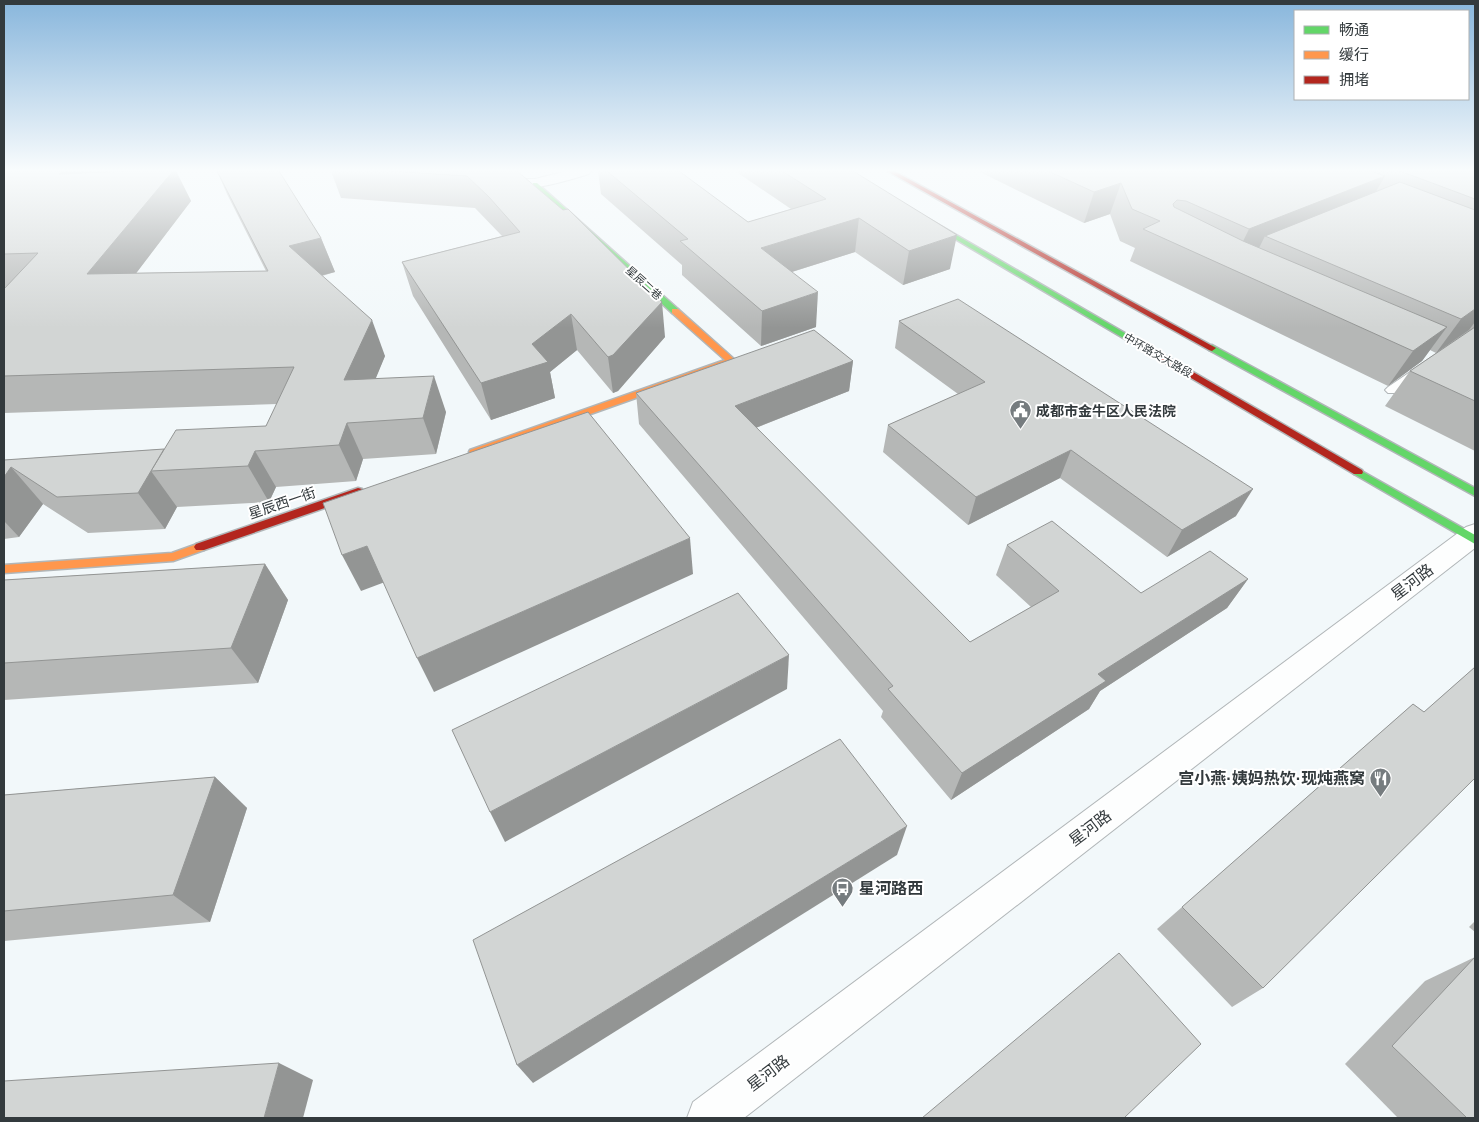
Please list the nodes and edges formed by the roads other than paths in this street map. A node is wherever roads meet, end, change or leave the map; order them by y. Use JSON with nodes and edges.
{"nodes":[{"id":1,"x":579,"y":223,"type":"edge"},
{"id":2,"x":932,"y":223,"type":"edge"},
{"id":3,"x":987,"y":223,"type":"edge"},
{"id":4,"x":1430,"y":366,"type":"edge"},
{"id":5,"x":1393,"y":390,"type":"dead end"},
{"id":6,"x":461,"y":456,"type":"edge"},
{"id":7,"x":368,"y":489,"type":"edge"},
{"id":8,"x":1475,"y":492,"type":"edge"},
{"id":9,"x":1474,"y":537,"type":"edge"},
{"id":10,"x":4,"y":569,"type":"edge"},
{"id":11,"x":709,"y":1118,"type":"edge"}],
"edges":[{"from":1,"to":6,"type":"main road","name":"星辰二巷"},
{"from":2,"to":9,"type":"main road","name":"中环路交大路段"},
{"from":3,"to":8,"type":"main road"},
{"from":4,"to":5,"type":"lane"},
{"from":7,"to":10,"type":"main road","name":"星辰西一街"},
{"from":9,"to":11,"type":"street","name":"星河路"}]}
